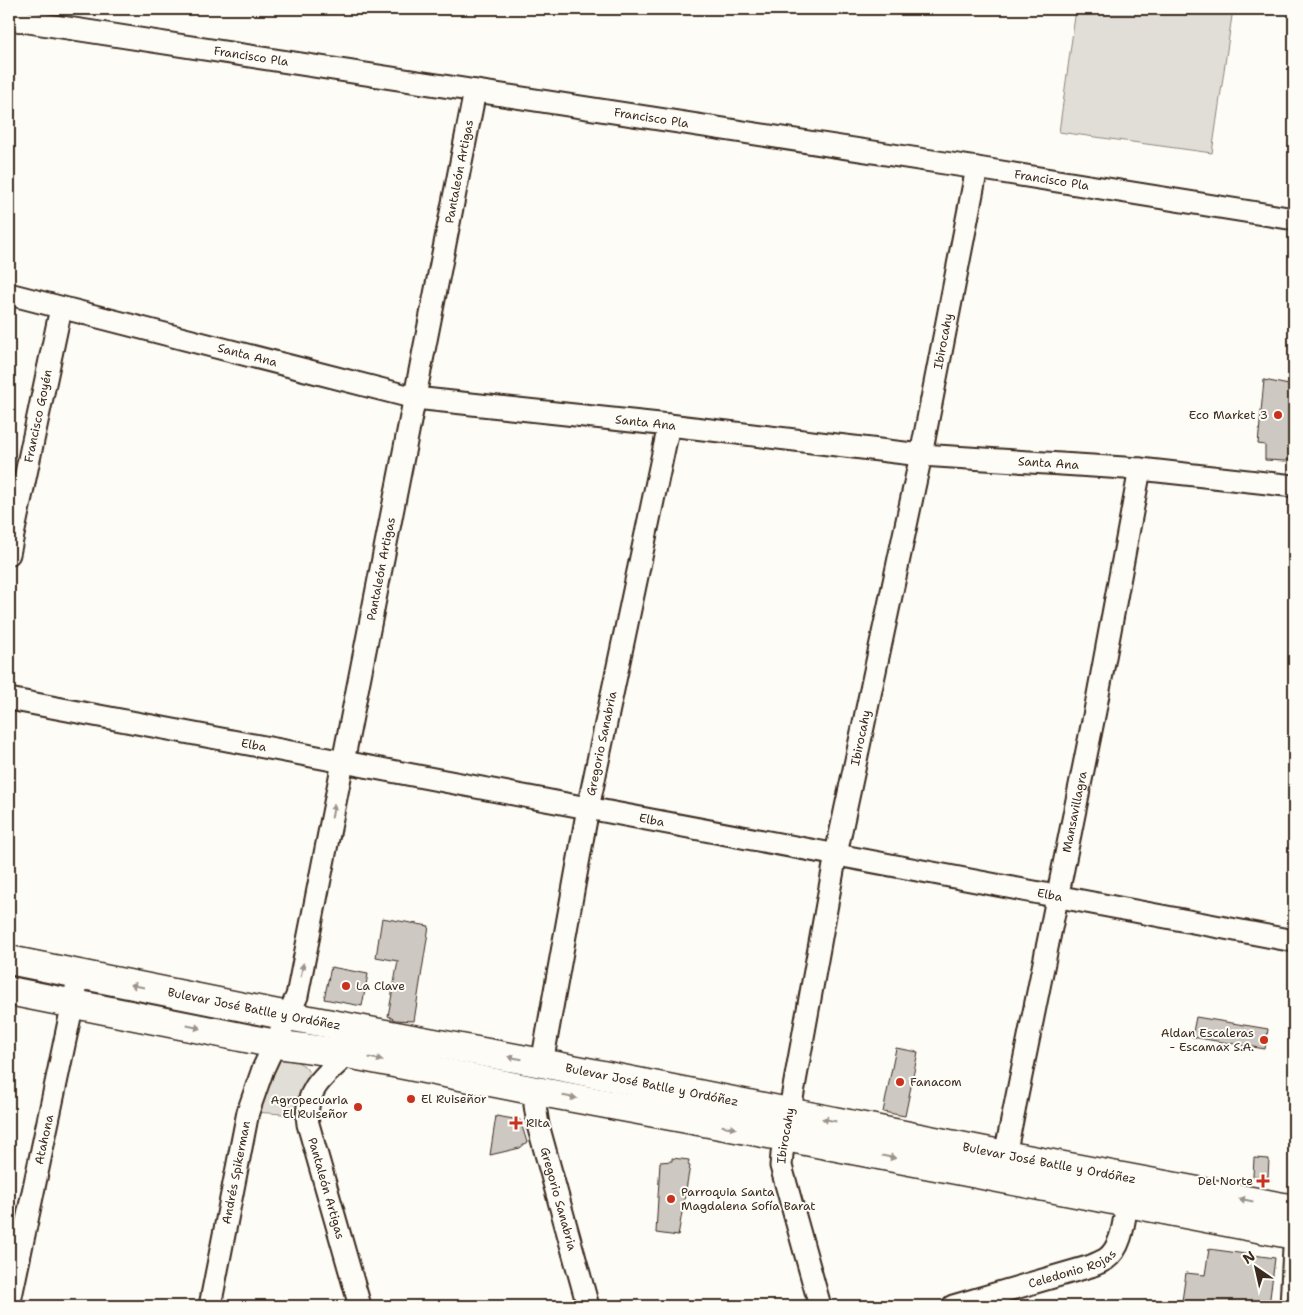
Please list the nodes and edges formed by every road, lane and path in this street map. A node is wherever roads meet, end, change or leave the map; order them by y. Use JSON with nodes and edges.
{"nodes":[{"id":1,"x":9,"y":19,"type":"edge"},
{"id":2,"x":475,"y":91,"type":"junction"},
{"id":3,"x":977,"y":168,"type":"junction"},
{"id":4,"x":1294,"y":219,"type":"edge"},
{"id":5,"x":9,"y":294,"type":"edge"},
{"id":6,"x":61,"y":308,"type":"junction"},
{"id":7,"x":415,"y":398,"type":"junction"},
{"id":8,"x":670,"y":425,"type":"junction"},
{"id":9,"x":921,"y":455,"type":"junction"},
{"id":10,"x":1140,"y":469,"type":"junction"},
{"id":11,"x":1294,"y":486,"type":"edge"},
{"id":12,"x":9,"y":554,"type":"edge"},
{"id":13,"x":9,"y":699,"type":"edge"},
{"id":14,"x":342,"y":762,"type":"junction"},
{"id":15,"x":588,"y":808,"type":"junction"},
{"id":16,"x":836,"y":854,"type":"junction"},
{"id":17,"x":1056,"y":896,"type":"junction"},
{"id":18,"x":1294,"y":941,"type":"edge"},
{"id":19,"x":9,"y":960,"type":"edge"},
{"id":20,"x":79,"y":974,"type":"junction"},
{"id":21,"x":9,"y":991,"type":"edge"},
{"id":22,"x":74,"y":1003,"type":"junction"},
{"id":23,"x":288,"y":1016,"type":"junction"},
{"id":24,"x":276,"y":1044,"type":"junction"},
{"id":25,"x":348,"y":1054,"type":"junction"},
{"id":26,"x":542,"y":1063,"type":"junction"},
{"id":27,"x":536,"y":1091,"type":"junction"},
{"id":28,"x":788,"y":1125,"type":"junction"},
{"id":29,"x":1005,"y":1155,"type":"junction"},
{"id":30,"x":1127,"y":1204,"type":"junction"},
{"id":31,"x":1294,"y":1209,"type":"edge"},
{"id":32,"x":1294,"y":1235,"type":"edge"},
{"id":33,"x":1294,"y":1248,"type":"edge"},
{"id":34,"x":10,"y":1306,"type":"edge"},
{"id":35,"x":210,"y":1306,"type":"edge"},
{"id":36,"x":360,"y":1306,"type":"edge"},
{"id":37,"x":588,"y":1306,"type":"edge"},
{"id":38,"x":820,"y":1306,"type":"edge"},
{"id":39,"x":953,"y":1306,"type":"edge"},
{"id":40,"x":1291,"y":1306,"type":"edge"}],
"edges":[{"from":1,"to":2,"type":"street","name":"Francisco Pla"},
{"from":2,"to":3,"type":"street","name":"Francisco Pla"},
{"from":2,"to":7,"type":"street","name":"Pantaleón Artigas"},
{"from":3,"to":4,"type":"street","name":"Francisco Pla"},
{"from":3,"to":9,"type":"street","name":"Ibirocahy"},
{"from":5,"to":6,"type":"street","name":"Santa Ana"},
{"from":6,"to":7,"type":"street","name":"Santa Ana"},
{"from":6,"to":12,"type":"street","name":"Francisco Goyén"},
{"from":7,"to":8,"type":"street","name":"Santa Ana"},
{"from":7,"to":14,"type":"street","name":"Pantaleón Artigas"},
{"from":8,"to":9,"type":"street","name":"Santa Ana"},
{"from":8,"to":15,"type":"street","name":"Gregorio Sanabria"},
{"from":9,"to":10,"type":"street","name":"Santa Ana"},
{"from":9,"to":16,"type":"street","name":"Ibirocahy"},
{"from":10,"to":11,"type":"street","name":"Santa Ana"},
{"from":10,"to":17,"type":"street","name":"Mansavillagra"},
{"from":13,"to":14,"type":"street","name":"Elba"},
{"from":14,"to":15,"type":"street","name":"Elba"},
{"from":23,"to":14,"type":"street","name":"Pantaleón Artigas","one_way":true},
{"from":15,"to":16,"type":"street","name":"Elba"},
{"from":15,"to":26,"type":"street","name":"Gregorio Sanabria"},
{"from":16,"to":17,"type":"street","name":"Elba"},
{"from":16,"to":28,"type":"street","name":"Ibirocahy"},
{"from":17,"to":18,"type":"street","name":"Elba"},
{"from":17,"to":29,"type":"street","name":"Mansavillagra"},
{"from":19,"to":20,"type":"main road","name":"Bulevar José Batlle y Ordóñez"},
{"from":20,"to":22,"type":"street","name":"Atahona"},
{"from":23,"to":20,"type":"main road","name":"Bulevar José Batlle y Ordóñez","one_way":true},
{"from":21,"to":22,"type":"main road","name":"Bulevar José Batlle y Ordóñez"},
{"from":22,"to":24,"type":"main road","name":"Bulevar José Batlle y Ordóñez","one_way":true},
{"from":22,"to":34,"type":"street","name":"Atahona"},
{"from":23,"to":24,"type":"street","name":"Pantaleón Artigas"},
{"from":26,"to":23,"type":"main road","name":"Bulevar José Batlle y Ordóñez","one_way":true},
{"from":24,"to":25,"type":"main road","name":"Bulevar José Batlle y Ordóñez"},
{"from":24,"to":35,"type":"street","name":"Andrés Spikerman"},
{"from":25,"to":27,"type":"main road","name":"Bulevar José Batlle y Ordóñez","one_way":true},
{"from":25,"to":36,"type":"street","name":"Pantaleón Artigas"},
{"from":26,"to":28,"type":"main road","name":"Bulevar José Batlle y Ordóñez"},
{"from":27,"to":28,"type":"main road","name":"Bulevar José Batlle y Ordóñez","one_way":true},
{"from":27,"to":37,"type":"street","name":"Gregorio Sanabria"},
{"from":29,"to":28,"type":"main road","name":"Bulevar José Batlle y Ordóñez","one_way":true},
{"from":28,"to":30,"type":"main road","name":"Bulevar José Batlle y Ordóñez","one_way":true},
{"from":28,"to":38,"type":"street","name":"Ibirocahy"},
{"from":31,"to":29,"type":"main road","name":"Bulevar José Batlle y Ordóñez","one_way":true},
{"from":30,"to":32,"type":"main road","name":"Bulevar José Batlle y Ordóñez"},
{"from":30,"to":39,"type":"street","name":"Celedonio Rojas"},
{"from":33,"to":40,"type":"street"}]}
